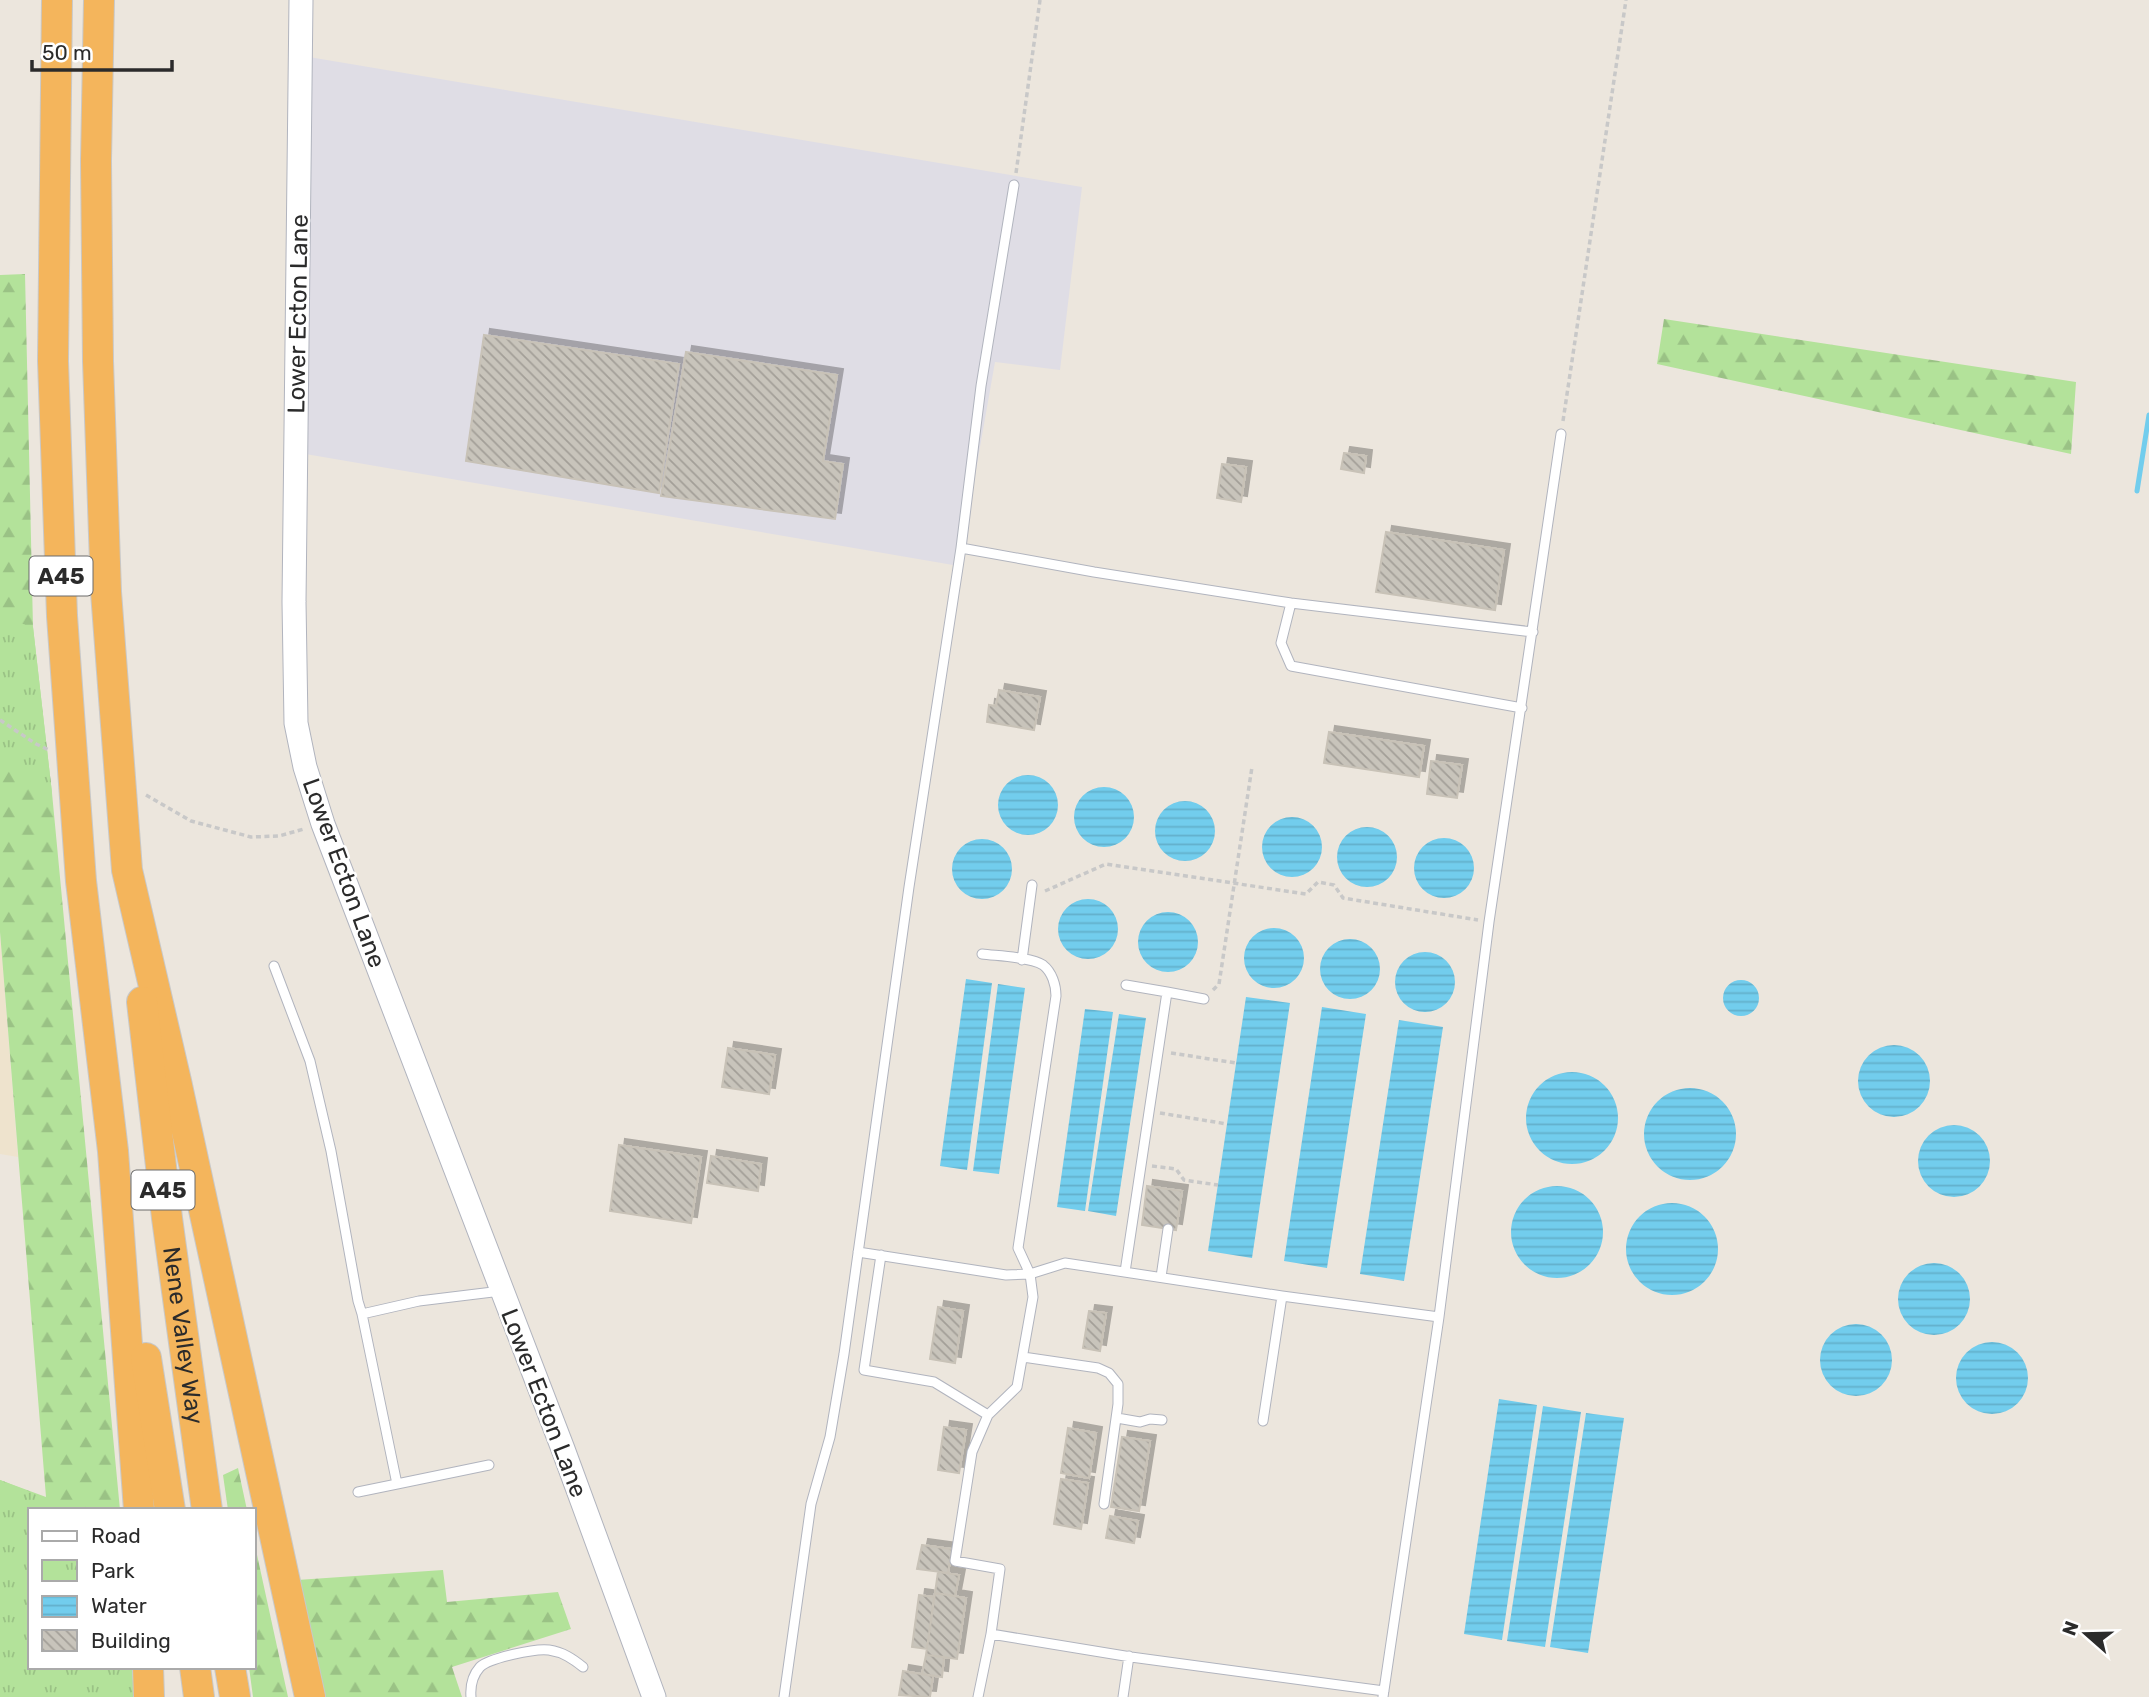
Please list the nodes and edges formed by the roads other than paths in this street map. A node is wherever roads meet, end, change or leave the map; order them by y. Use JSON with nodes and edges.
{"nodes":[{"id":1,"x":57,"y":0,"type":"edge"},
{"id":2,"x":99,"y":0,"type":"edge"},
{"id":3,"x":302,"y":0,"type":"edge"},
{"id":4,"x":1014,"y":185,"type":"road end"},
{"id":5,"x":1562,"y":434,"type":"road end"},
{"id":6,"x":961,"y":548,"type":"junction"},
{"id":7,"x":1291,"y":603,"type":"junction"},
{"id":8,"x":1533,"y":632,"type":"junction"},
{"id":9,"x":1522,"y":708,"type":"junction"},
{"id":10,"x":127,"y":870,"type":"junction"},
{"id":11,"x":1032,"y":885,"type":"dead end"},
{"id":12,"x":982,"y":954,"type":"dead end"},
{"id":13,"x":1022,"y":960,"type":"junction"},
{"id":14,"x":274,"y":966,"type":"dead end"},
{"id":15,"x":1126,"y":985,"type":"dead end"},
{"id":16,"x":1167,"y":992,"type":"junction"},
{"id":17,"x":1204,"y":999,"type":"road end"},
{"id":18,"x":113,"y":1151,"type":"junction"},
{"id":19,"x":1168,"y":1229,"type":"dead end"},
{"id":20,"x":858,"y":1252,"type":"junction"},
{"id":21,"x":881,"y":1255,"type":"junction"},
{"id":22,"x":1125,"y":1272,"type":"junction"},
{"id":23,"x":1030,"y":1274,"type":"junction"},
{"id":24,"x":1161,"y":1277,"type":"junction"},
{"id":25,"x":501,"y":1291,"type":"junction"},
{"id":26,"x":1282,"y":1296,"type":"junction"},
{"id":27,"x":362,"y":1314,"type":"junction"},
{"id":28,"x":1439,"y":1317,"type":"junction"},
{"id":29,"x":1023,"y":1357,"type":"junction"},
{"id":30,"x":988,"y":1415,"type":"junction"},
{"id":31,"x":1116,"y":1418,"type":"junction"},
{"id":32,"x":1162,"y":1419,"type":"dead end"},
{"id":33,"x":1263,"y":1421,"type":"dead end"},
{"id":34,"x":489,"y":1465,"type":"dead end"},
{"id":35,"x":397,"y":1484,"type":"junction"},
{"id":36,"x":358,"y":1492,"type":"dead end"},
{"id":37,"x":1104,"y":1504,"type":"dead end"},
{"id":38,"x":139,"y":1508,"type":"edge"},
{"id":39,"x":170,"y":1508,"type":"edge"},
{"id":40,"x":207,"y":1508,"type":"edge"},
{"id":41,"x":991,"y":1634,"type":"junction"},
{"id":42,"x":1129,"y":1656,"type":"junction"},
{"id":43,"x":583,"y":1667,"type":"dead end"},
{"id":44,"x":148,"y":1669,"type":"edge"},
{"id":45,"x":195,"y":1669,"type":"edge"},
{"id":46,"x":230,"y":1669,"type":"edge"},
{"id":47,"x":1383,"y":1694,"type":"edge"},
{"id":48,"x":149,"y":1697,"type":"edge"},
{"id":49,"x":199,"y":1697,"type":"edge"},
{"id":50,"x":235,"y":1697,"type":"edge"},
{"id":51,"x":310,"y":1697,"type":"edge"},
{"id":52,"x":471,"y":1697,"type":"edge"},
{"id":53,"x":654,"y":1697,"type":"edge"},
{"id":54,"x":784,"y":1697,"type":"edge"},
{"id":55,"x":978,"y":1697,"type":"edge"},
{"id":56,"x":1123,"y":1697,"type":"edge"}],
"edges":[{"from":1,"to":18,"type":"highway","number":"A45"},
{"from":2,"to":10,"type":"highway","number":"A45"},
{"from":3,"to":25,"type":"street","name":"Lower Ecton Lane"},
{"from":4,"to":6,"type":"lane"},
{"from":5,"to":8,"type":"lane"},
{"from":6,"to":7,"type":"lane"},
{"from":6,"to":20,"type":"lane"},
{"from":7,"to":8,"type":"lane"},
{"from":7,"to":9,"type":"lane"},
{"from":8,"to":9,"type":"lane"},
{"from":9,"to":28,"type":"lane"},
{"from":10,"to":40,"type":"highway","name":"Nene Valley Way","number":"A45"},
{"from":10,"to":51,"type":"highway"},
{"from":11,"to":13,"type":"lane"},
{"from":12,"to":13,"type":"lane"},
{"from":13,"to":23,"type":"lane"},
{"from":14,"to":27,"type":"lane"},
{"from":15,"to":16,"type":"lane"},
{"from":16,"to":17,"type":"lane"},
{"from":16,"to":22,"type":"lane"},
{"from":18,"to":38,"type":"highway"},
{"from":18,"to":39,"type":"highway","name":"Nene Valley Way","number":"A45"},
{"from":19,"to":24,"type":"lane"},
{"from":20,"to":21,"type":"lane"},
{"from":20,"to":54,"type":"lane"},
{"from":21,"to":23,"type":"lane"},
{"from":21,"to":30,"type":"lane"},
{"from":22,"to":23,"type":"lane"},
{"from":22,"to":24,"type":"lane"},
{"from":23,"to":29,"type":"lane"},
{"from":24,"to":26,"type":"lane"},
{"from":25,"to":27,"type":"lane"},
{"from":25,"to":53,"type":"street","name":"Lower Ecton Lane"},
{"from":26,"to":28,"type":"lane"},
{"from":26,"to":33,"type":"lane"},
{"from":27,"to":35,"type":"lane"},
{"from":28,"to":47,"type":"lane"},
{"from":29,"to":30,"type":"lane"},
{"from":29,"to":31,"type":"lane"},
{"from":30,"to":41,"type":"lane"},
{"from":31,"to":32,"type":"lane"},
{"from":31,"to":37,"type":"lane"},
{"from":34,"to":35,"type":"lane"},
{"from":35,"to":36,"type":"lane"},
{"from":41,"to":42,"type":"lane"},
{"from":41,"to":55,"type":"lane"},
{"from":42,"to":47,"type":"lane"},
{"from":42,"to":56,"type":"lane"},
{"from":43,"to":52,"type":"lane"},
{"from":44,"to":48,"type":"highway"},
{"from":45,"to":49,"type":"highway"},
{"from":46,"to":50,"type":"highway"}]}
